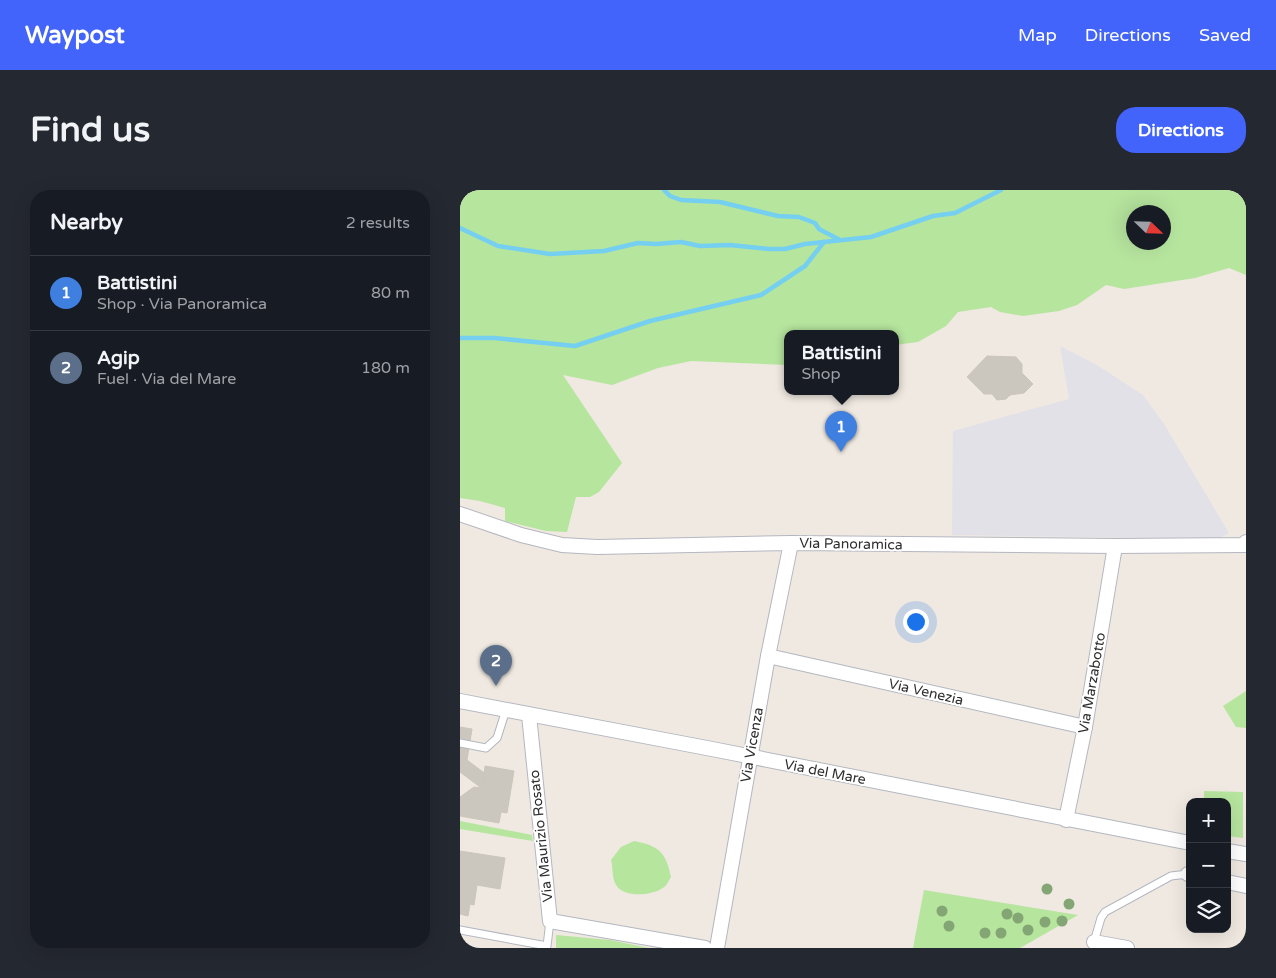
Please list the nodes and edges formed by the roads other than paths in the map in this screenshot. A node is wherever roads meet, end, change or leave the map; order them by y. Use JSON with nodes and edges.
{"nodes":[{"id":1,"x":460,"y":514,"type":"edge"},
{"id":2,"x":791,"y":543,"type":"junction"},
{"id":3,"x":1245,"y":545,"type":"edge"},
{"id":4,"x":1115,"y":546,"type":"junction"},
{"id":5,"x":768,"y":656,"type":"junction"},
{"id":6,"x":460,"y":701,"type":"edge"},
{"id":7,"x":506,"y":710,"type":"junction"},
{"id":8,"x":529,"y":715,"type":"junction"},
{"id":9,"x":1085,"y":727,"type":"junction"},
{"id":10,"x":460,"y":743,"type":"edge"},
{"id":11,"x":750,"y":757,"type":"junction"},
{"id":12,"x":1066,"y":820,"type":"junction"},
{"id":13,"x":1186,"y":842,"type":"edge"},
{"id":14,"x":1231,"y":852,"type":"edge"},
{"id":15,"x":1246,"y":854,"type":"edge"},
{"id":16,"x":1186,"y":874,"type":"edge"},
{"id":17,"x":1231,"y":883,"type":"edge"},
{"id":18,"x":1246,"y":886,"type":"edge"},
{"id":19,"x":550,"y":921,"type":"junction"},
{"id":20,"x":460,"y":930,"type":"edge"},
{"id":21,"x":1094,"y":942,"type":"joint"},
{"id":22,"x":705,"y":948,"type":"edge"},
{"id":23,"x":717,"y":948,"type":"edge"},
{"id":24,"x":1127,"y":948,"type":"edge"}],
"edges":[{"from":1,"to":2,"type":"street","name":"Via Panoramica"},
{"from":2,"to":4,"type":"street","name":"Via Panoramica"},
{"from":2,"to":5,"type":"street","name":"Via Vicenza"},
{"from":3,"to":4,"type":"street","name":"Via Panoramica"},
{"from":4,"to":9,"type":"street","name":"Via Marzabotto"},
{"from":5,"to":9,"type":"street","name":"Via Venezia"},
{"from":5,"to":11,"type":"street","name":"Via Vicenza"},
{"from":6,"to":7,"type":"street","name":"Via del Mare"},
{"from":7,"to":8,"type":"street","name":"Via del Mare"},
{"from":7,"to":10,"type":"lane"},
{"from":8,"to":11,"type":"street","name":"Via del Mare"},
{"from":8,"to":19,"type":"street","name":"Via Maurizio Rosato"},
{"from":9,"to":12,"type":"street","name":"Via Marzabotto"},
{"from":11,"to":12,"type":"street","name":"Via del Mare"},
{"from":11,"to":23,"type":"street","name":"Via Vicenza"},
{"from":12,"to":13,"type":"street","name":"Via del Mare"},
{"from":14,"to":15,"type":"street"},
{"from":16,"to":21,"type":"lane"},
{"from":17,"to":18,"type":"street"},
{"from":19,"to":20,"type":"lane"},
{"from":19,"to":22,"type":"street","name":"Via Maurizio Rosato"},
{"from":21,"to":24,"type":"street"}]}
